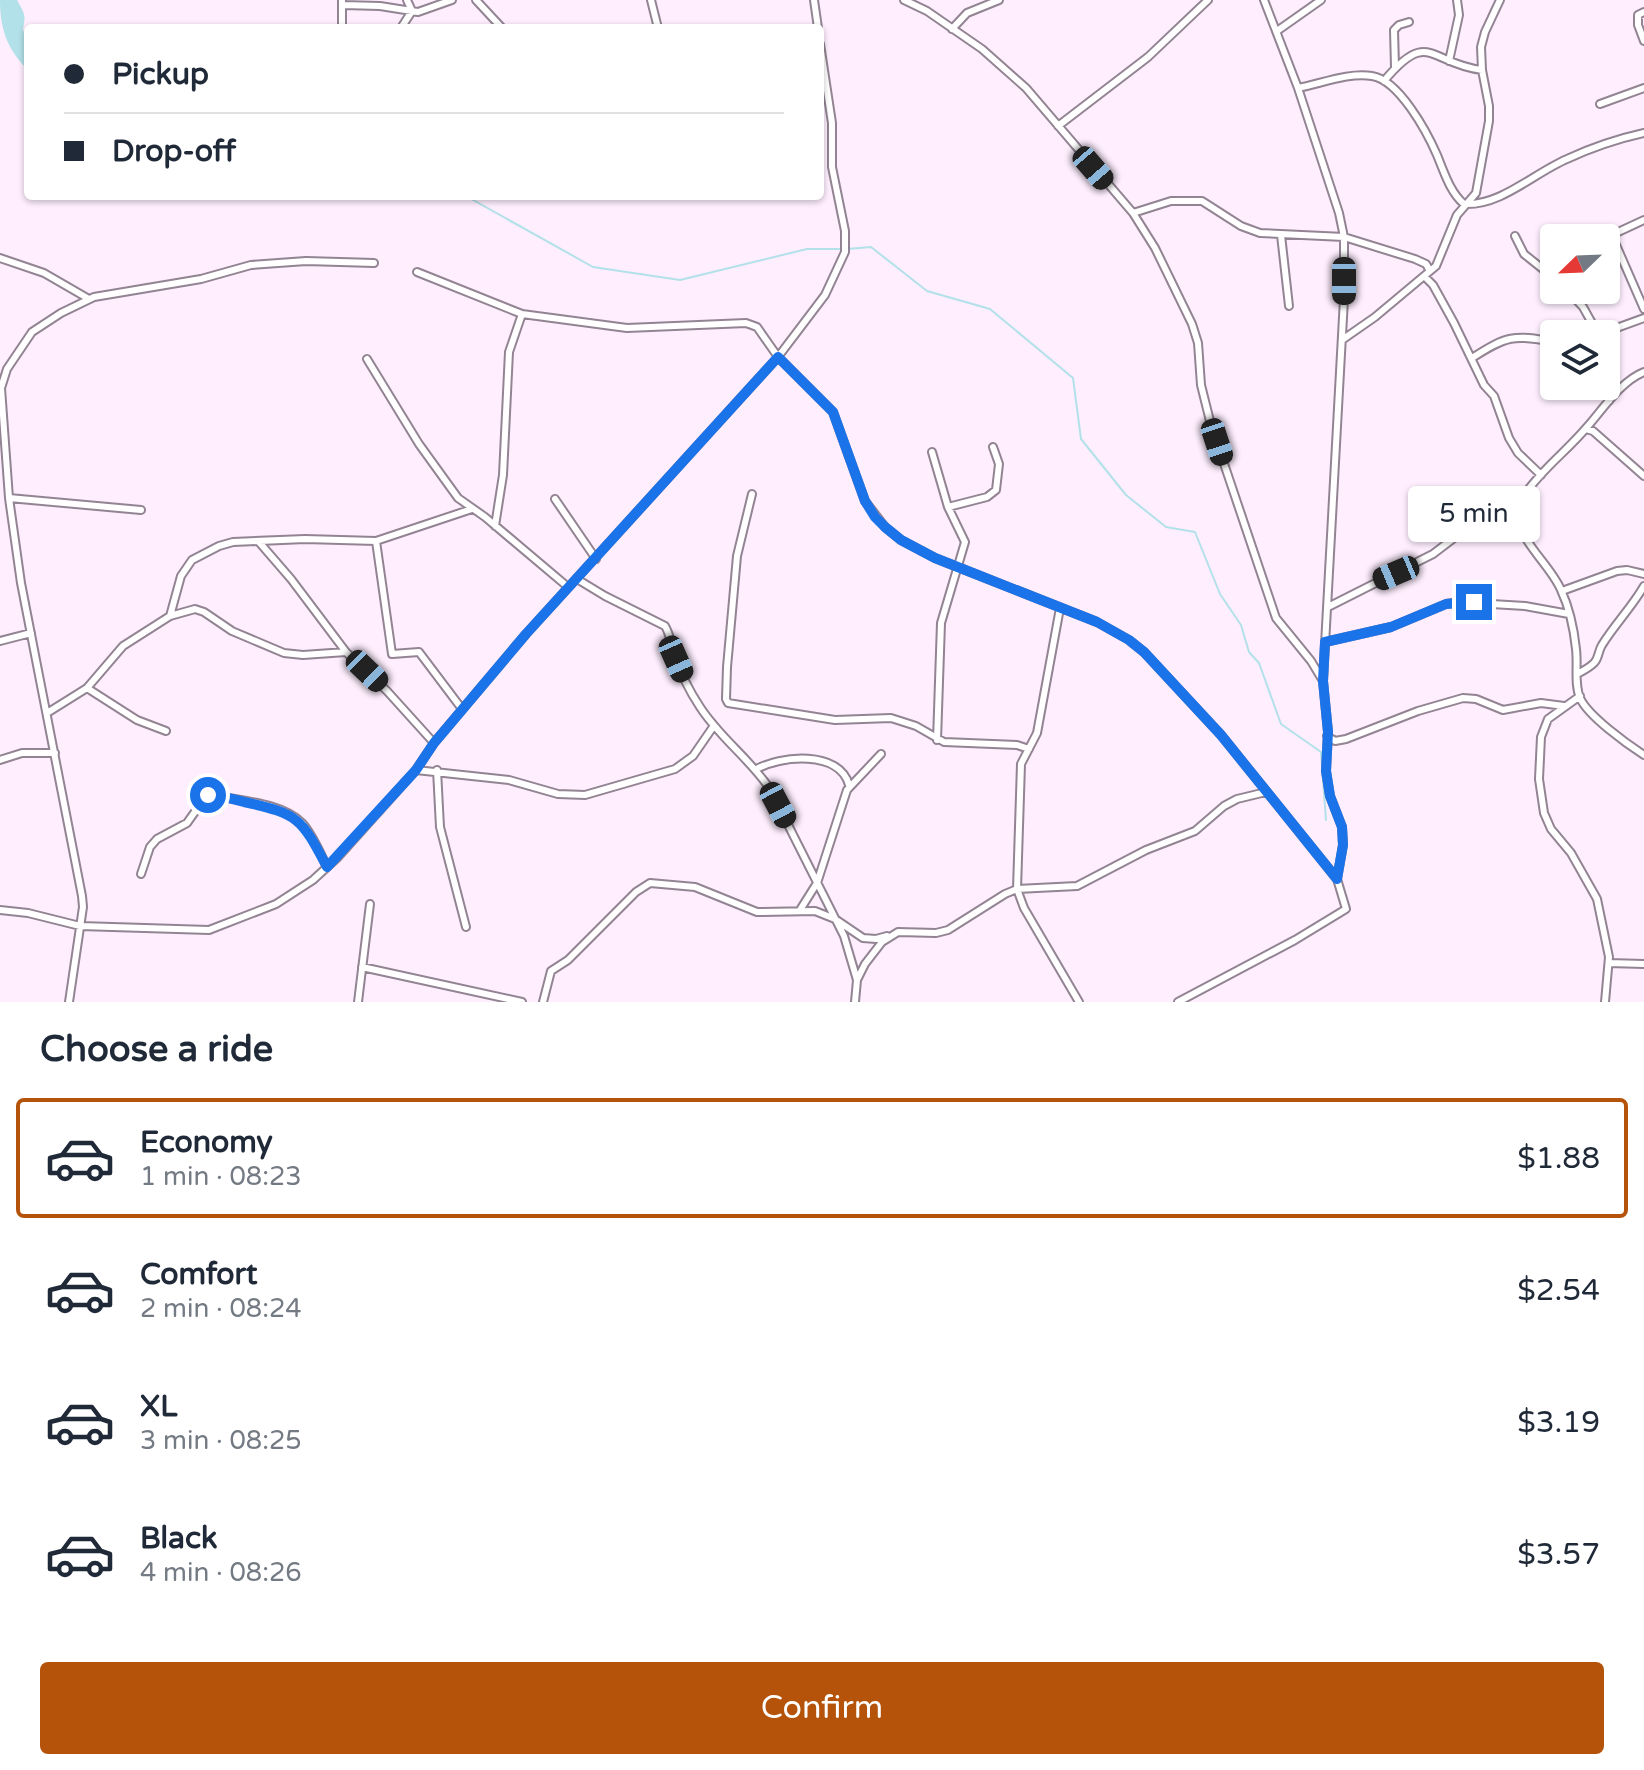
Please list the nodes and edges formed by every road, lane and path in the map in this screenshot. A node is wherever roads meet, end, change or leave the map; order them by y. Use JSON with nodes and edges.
{"nodes":[{"id":1,"x":407,"y":0,"type":"edge"},
{"id":2,"x":452,"y":0,"type":"edge"},
{"id":3,"x":476,"y":0,"type":"edge"},
{"id":4,"x":651,"y":0,"type":"edge"},
{"id":5,"x":814,"y":0,"type":"edge"},
{"id":6,"x":904,"y":0,"type":"edge"},
{"id":7,"x":999,"y":0,"type":"edge"},
{"id":8,"x":1208,"y":0,"type":"edge"},
{"id":9,"x":1264,"y":0,"type":"edge"},
{"id":10,"x":1321,"y":0,"type":"edge"},
{"id":11,"x":1457,"y":0,"type":"edge"},
{"id":12,"x":1500,"y":0,"type":"edge"},
{"id":13,"x":342,"y":3,"type":"edge"},
{"id":14,"x":412,"y":11,"type":"junction"},
{"id":15,"x":1644,"y":12,"type":"edge"},
{"id":16,"x":1409,"y":22,"type":"dead end"},
{"id":17,"x":342,"y":24,"type":"edge"},
{"id":18,"x":404,"y":24,"type":"edge"},
{"id":19,"x":498,"y":24,"type":"edge"},
{"id":20,"x":657,"y":24,"type":"edge"},
{"id":21,"x":817,"y":24,"type":"edge"},
{"id":22,"x":952,"y":29,"type":"junction"},
{"id":23,"x":1277,"y":31,"type":"junction"},
{"id":24,"x":1644,"y":41,"type":"edge"},
{"id":25,"x":1449,"y":61,"type":"junction"},
{"id":26,"x":1395,"y":67,"type":"junction"},
{"id":27,"x":824,"y":70,"type":"edge"},
{"id":28,"x":1482,"y":70,"type":"junction"},
{"id":29,"x":1384,"y":81,"type":"junction"},
{"id":30,"x":1298,"y":88,"type":"junction"},
{"id":31,"x":1644,"y":88,"type":"edge"},
{"id":32,"x":1600,"y":104,"type":"dead end"},
{"id":33,"x":1058,"y":126,"type":"junction"},
{"id":34,"x":1644,"y":133,"type":"edge"},
{"id":35,"x":1464,"y":204,"type":"junction"},
{"id":36,"x":1133,"y":213,"type":"junction"},
{"id":37,"x":1644,"y":220,"type":"edge"},
{"id":38,"x":1281,"y":235,"type":"junction"},
{"id":39,"x":1515,"y":236,"type":"dead end"},
{"id":40,"x":1344,"y":237,"type":"junction"},
{"id":41,"x":0,"y":258,"type":"edge"},
{"id":42,"x":374,"y":263,"type":"dead end"},
{"id":43,"x":1540,"y":267,"type":"edge"},
{"id":44,"x":1430,"y":271,"type":"junction"},
{"id":45,"x":417,"y":272,"type":"dead end"},
{"id":46,"x":1433,"y":285,"type":"junction"},
{"id":47,"x":89,"y":299,"type":"junction"},
{"id":48,"x":1289,"y":306,"type":"dead end"},
{"id":49,"x":1644,"y":309,"type":"edge"},
{"id":50,"x":522,"y":314,"type":"junction"},
{"id":51,"x":1644,"y":318,"type":"edge"},
{"id":52,"x":1620,"y":327,"type":"edge"},
{"id":53,"x":1342,"y":340,"type":"junction"},
{"id":54,"x":1540,"y":340,"type":"edge"},
{"id":55,"x":778,"y":357,"type":"junction"},
{"id":56,"x":1472,"y":358,"type":"junction"},
{"id":57,"x":367,"y":359,"type":"dead end"},
{"id":58,"x":1644,"y":372,"type":"edge"},
{"id":59,"x":1609,"y":401,"type":"joint"},
{"id":60,"x":1586,"y":429,"type":"junction"},
{"id":61,"x":993,"y":447,"type":"dead end"},
{"id":62,"x":932,"y":452,"type":"dead end"},
{"id":63,"x":1541,"y":475,"type":"junction"},
{"id":64,"x":1644,"y":476,"type":"edge"},
{"id":65,"x":752,"y":494,"type":"dead end"},
{"id":66,"x":9,"y":498,"type":"junction"},
{"id":67,"x":555,"y":499,"type":"dead end"},
{"id":68,"x":1519,"y":505,"type":"junction"},
{"id":69,"x":948,"y":507,"type":"junction"},
{"id":70,"x":472,"y":509,"type":"junction"},
{"id":71,"x":141,"y":510,"type":"dead end"},
{"id":72,"x":495,"y":526,"type":"junction"},
{"id":73,"x":376,"y":541,"type":"junction"},
{"id":74,"x":259,"y":542,"type":"junction"},
{"id":75,"x":596,"y":559,"type":"junction"},
{"id":76,"x":957,"y":566,"type":"junction"},
{"id":77,"x":1644,"y":574,"type":"edge"},
{"id":78,"x":577,"y":579,"type":"junction"},
{"id":79,"x":1644,"y":586,"type":"edge"},
{"id":80,"x":568,"y":587,"type":"junction"},
{"id":81,"x":1562,"y":591,"type":"junction"},
{"id":82,"x":1328,"y":607,"type":"junction"},
{"id":83,"x":1060,"y":608,"type":"junction"},
{"id":84,"x":1569,"y":614,"type":"junction"},
{"id":85,"x":170,"y":616,"type":"junction"},
{"id":86,"x":31,"y":633,"type":"junction"},
{"id":87,"x":0,"y":641,"type":"edge"},
{"id":88,"x":1325,"y":642,"type":"junction"},
{"id":89,"x":346,"y":652,"type":"junction"},
{"id":90,"x":1577,"y":674,"type":"junction"},
{"id":91,"x":1323,"y":681,"type":"junction"},
{"id":92,"x":87,"y":688,"type":"junction"},
{"id":93,"x":1580,"y":696,"type":"junction"},
{"id":94,"x":1564,"y":706,"type":"junction"},
{"id":95,"x":462,"y":709,"type":"junction"},
{"id":96,"x":47,"y":713,"type":"junction"},
{"id":97,"x":713,"y":727,"type":"junction"},
{"id":98,"x":166,"y":731,"type":"dead end"},
{"id":99,"x":1327,"y":736,"type":"junction"},
{"id":100,"x":937,"y":740,"type":"junction"},
{"id":101,"x":434,"y":743,"type":"junction"},
{"id":102,"x":1029,"y":749,"type":"junction"},
{"id":103,"x":55,"y":753,"type":"junction"},
{"id":104,"x":881,"y":754,"type":"dead end"},
{"id":105,"x":1644,"y":755,"type":"edge"},
{"id":106,"x":0,"y":760,"type":"edge"},
{"id":107,"x":416,"y":770,"type":"junction"},
{"id":108,"x":437,"y":770,"type":"junction"},
{"id":109,"x":755,"y":770,"type":"junction"},
{"id":110,"x":849,"y":785,"type":"junction"},
{"id":111,"x":1266,"y":792,"type":"junction"},
{"id":112,"x":327,"y":867,"type":"junction"},
{"id":113,"x":141,"y":874,"type":"dead end"},
{"id":114,"x":1337,"y":879,"type":"junction"},
{"id":115,"x":817,"y":883,"type":"junction"},
{"id":116,"x":1017,"y":889,"type":"junction"},
{"id":117,"x":370,"y":904,"type":"dead end"},
{"id":118,"x":0,"y":910,"type":"edge"},
{"id":119,"x":800,"y":910,"type":"junction"},
{"id":120,"x":835,"y":919,"type":"junction"},
{"id":121,"x":80,"y":926,"type":"junction"},
{"id":122,"x":466,"y":927,"type":"dead end"},
{"id":123,"x":898,"y":932,"type":"junction"},
{"id":124,"x":1609,"y":963,"type":"junction"},
{"id":125,"x":1644,"y":964,"type":"edge"},
{"id":126,"x":362,"y":967,"type":"junction"},
{"id":127,"x":857,"y":980,"type":"junction"},
{"id":128,"x":69,"y":1002,"type":"edge"},
{"id":129,"x":358,"y":1002,"type":"edge"},
{"id":130,"x":522,"y":1002,"type":"edge"},
{"id":131,"x":543,"y":1002,"type":"edge"},
{"id":132,"x":855,"y":1002,"type":"edge"},
{"id":133,"x":1079,"y":1002,"type":"edge"},
{"id":134,"x":1178,"y":1002,"type":"edge"},
{"id":135,"x":1605,"y":1002,"type":"edge"}],
"edges":[{"from":1,"to":14,"type":"street"},
{"from":2,"to":14,"type":"street"},
{"from":3,"to":19,"type":"street"},
{"from":4,"to":20,"type":"street"},
{"from":5,"to":21,"type":"street"},
{"from":6,"to":22,"type":"street"},
{"from":7,"to":22,"type":"street"},
{"from":8,"to":33,"type":"street"},
{"from":9,"to":23,"type":"street"},
{"from":10,"to":23,"type":"street"},
{"from":11,"to":25,"type":"street"},
{"from":12,"to":28,"type":"street"},
{"from":13,"to":14,"type":"street"},
{"from":13,"to":17,"type":"street"},
{"from":14,"to":18,"type":"street"},
{"from":15,"to":24,"type":"street"},
{"from":16,"to":26,"type":"street"},
{"from":22,"to":33,"type":"street"},
{"from":23,"to":30,"type":"street"},
{"from":25,"to":26,"type":"street"},
{"from":25,"to":28,"type":"street"},
{"from":26,"to":29,"type":"street"},
{"from":27,"to":55,"type":"street"},
{"from":28,"to":35,"type":"street"},
{"from":29,"to":30,"type":"street"},
{"from":29,"to":35,"type":"street"},
{"from":30,"to":40,"type":"street"},
{"from":31,"to":32,"type":"street"},
{"from":33,"to":36,"type":"street"},
{"from":34,"to":35,"type":"street"},
{"from":35,"to":44,"type":"street"},
{"from":36,"to":38,"type":"street"},
{"from":36,"to":91,"type":"street"},
{"from":37,"to":49,"type":"street"},
{"from":38,"to":40,"type":"street"},
{"from":38,"to":48,"type":"street"},
{"from":39,"to":43,"type":"street"},
{"from":40,"to":44,"type":"street"},
{"from":40,"to":53,"type":"street"},
{"from":41,"to":47,"type":"street"},
{"from":42,"to":47,"type":"street"},
{"from":44,"to":46,"type":"street"},
{"from":44,"to":46,"type":"street"},
{"from":44,"to":53,"type":"street"},
{"from":45,"to":50,"type":"street"},
{"from":46,"to":56,"type":"street"},
{"from":47,"to":66,"type":"street"},
{"from":50,"to":55,"type":"street"},
{"from":50,"to":72,"type":"street"},
{"from":51,"to":52,"type":"street"},
{"from":53,"to":82,"type":"street"},
{"from":54,"to":56,"type":"street"},
{"from":55,"to":75,"type":"street"},
{"from":55,"to":76,"type":"street"},
{"from":56,"to":63,"type":"street"},
{"from":57,"to":70,"type":"street"},
{"from":58,"to":59,"type":"street"},
{"from":59,"to":60,"type":"street"},
{"from":60,"to":63,"type":"street"},
{"from":60,"to":64,"type":"street"},
{"from":61,"to":69,"type":"street"},
{"from":62,"to":69,"type":"street"},
{"from":63,"to":68,"type":"street"},
{"from":65,"to":100,"type":"street"},
{"from":66,"to":71,"type":"street"},
{"from":66,"to":86,"type":"street"},
{"from":67,"to":75,"type":"street"},
{"from":68,"to":81,"type":"street"},
{"from":68,"to":82,"type":"street"},
{"from":69,"to":76,"type":"street"},
{"from":70,"to":72,"type":"street"},
{"from":70,"to":73,"type":"street"},
{"from":72,"to":80,"type":"street"},
{"from":73,"to":74,"type":"street"},
{"from":73,"to":95,"type":"street"},
{"from":74,"to":85,"type":"street"},
{"from":74,"to":89,"type":"street"},
{"from":75,"to":78,"type":"street"},
{"from":76,"to":83,"type":"street"},
{"from":76,"to":100,"type":"street"},
{"from":77,"to":81,"type":"street"},
{"from":78,"to":80,"type":"street"},
{"from":78,"to":97,"type":"street"},
{"from":79,"to":90,"type":"street"},
{"from":80,"to":95,"type":"street"},
{"from":81,"to":84,"type":"street"},
{"from":82,"to":88,"type":"street"},
{"from":83,"to":102,"type":"street"},
{"from":83,"to":111,"type":"street"},
{"from":84,"to":88,"type":"street"},
{"from":84,"to":90,"type":"street"},
{"from":85,"to":89,"type":"street"},
{"from":85,"to":92,"type":"street"},
{"from":86,"to":87,"type":"street"},
{"from":86,"to":96,"type":"street"},
{"from":88,"to":91,"type":"street"},
{"from":89,"to":101,"type":"street"},
{"from":90,"to":93,"type":"street"},
{"from":91,"to":99,"type":"street"},
{"from":92,"to":96,"type":"street"},
{"from":92,"to":98,"type":"street"},
{"from":93,"to":94,"type":"street"},
{"from":93,"to":105,"type":"street"},
{"from":94,"to":99,"type":"street"},
{"from":94,"to":124,"type":"street"},
{"from":95,"to":101,"type":"street"},
{"from":96,"to":103,"type":"street"},
{"from":97,"to":108,"type":"street"},
{"from":97,"to":109,"type":"street"},
{"from":99,"to":114,"type":"street"},
{"from":100,"to":102,"type":"street"},
{"from":101,"to":107,"type":"street"},
{"from":102,"to":116,"type":"street"},
{"from":103,"to":106,"type":"street"},
{"from":103,"to":121,"type":"street"},
{"from":104,"to":110,"type":"street"},
{"from":107,"to":108,"type":"street"},
{"from":107,"to":112,"type":"street"},
{"from":108,"to":122,"type":"street"},
{"from":109,"to":110,"type":"street"},
{"from":109,"to":115,"type":"street"},
{"from":110,"to":115,"type":"street"},
{"from":111,"to":114,"type":"street"},
{"from":111,"to":116,"type":"street"},
{"from":112,"to":113,"type":"street"},
{"from":112,"to":121,"type":"street"},
{"from":114,"to":134,"type":"street"},
{"from":115,"to":119,"type":"street"},
{"from":115,"to":120,"type":"street"},
{"from":116,"to":123,"type":"street"},
{"from":116,"to":133,"type":"street"},
{"from":117,"to":126,"type":"street"},
{"from":118,"to":121,"type":"street"},
{"from":119,"to":120,"type":"street"},
{"from":119,"to":131,"type":"street"},
{"from":120,"to":123,"type":"street"},
{"from":120,"to":127,"type":"street"},
{"from":121,"to":128,"type":"street"},
{"from":123,"to":127,"type":"street"},
{"from":124,"to":125,"type":"street"},
{"from":124,"to":135,"type":"street"},
{"from":126,"to":129,"type":"street"},
{"from":126,"to":130,"type":"street"},
{"from":127,"to":132,"type":"street"}]}
